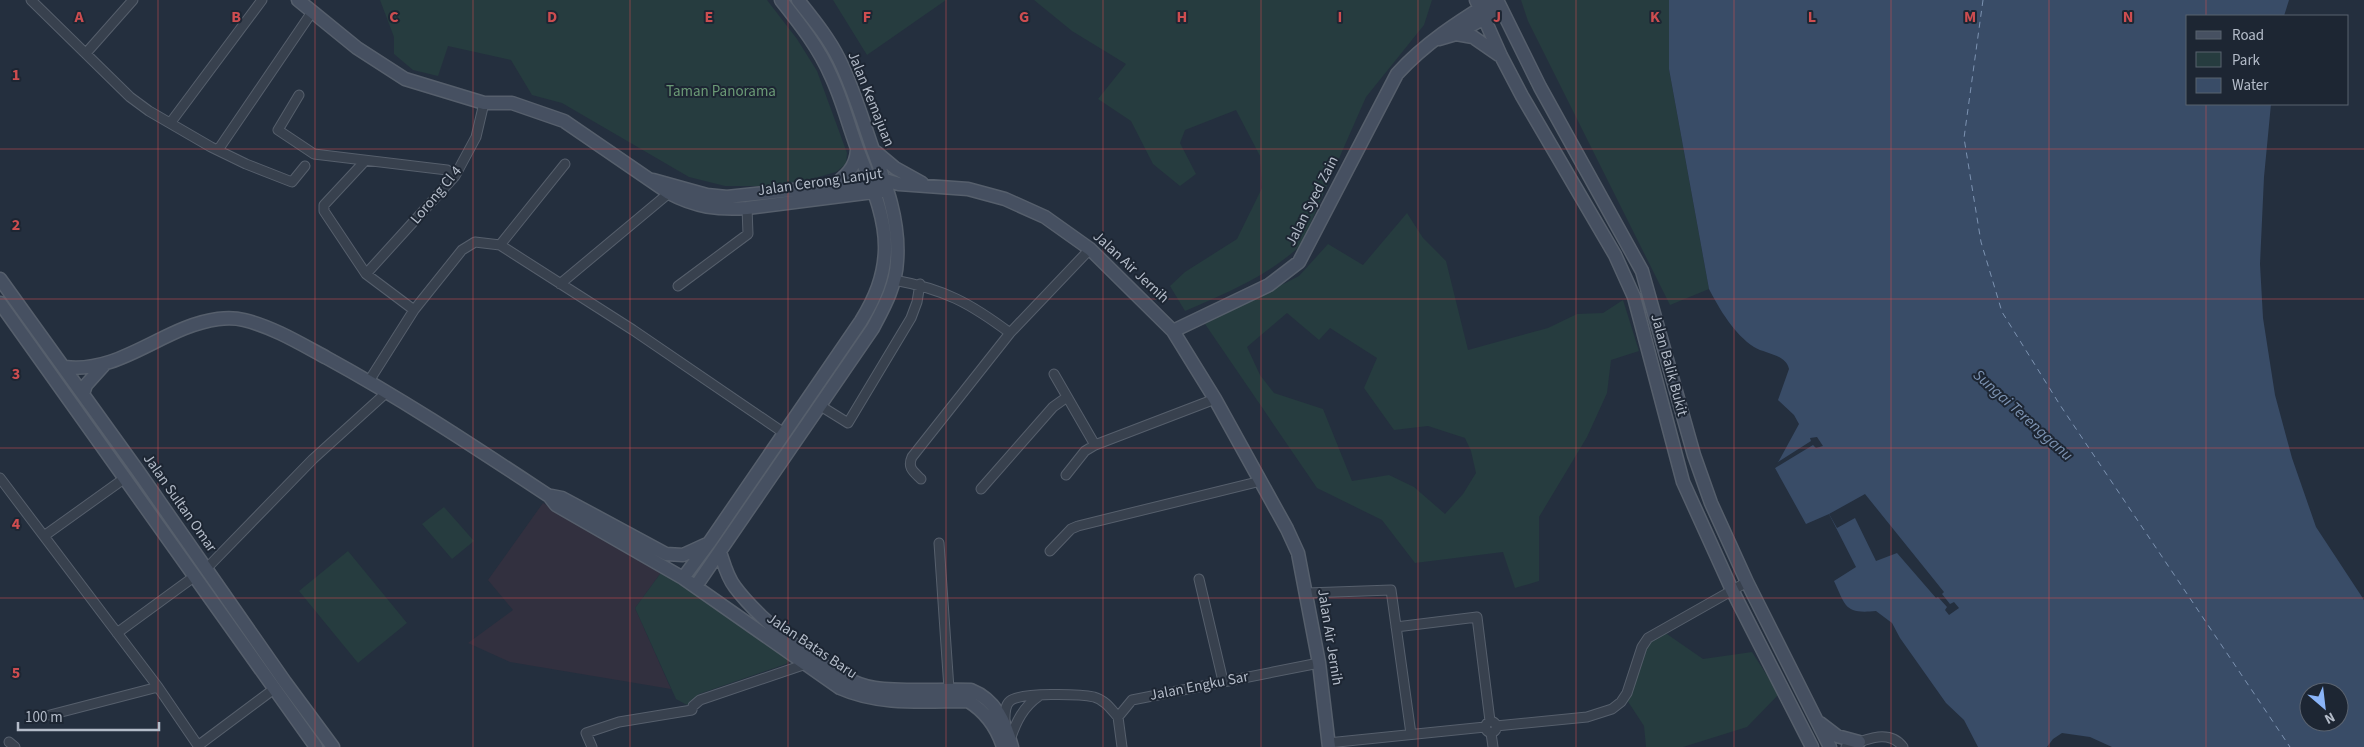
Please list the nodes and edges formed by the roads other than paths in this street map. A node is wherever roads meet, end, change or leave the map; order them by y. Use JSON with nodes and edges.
{"nodes":[{"id":1,"x":31,"y":0,"type":"edge"},
{"id":2,"x":133,"y":0,"type":"edge"},
{"id":3,"x":262,"y":0,"type":"edge"},
{"id":4,"x":298,"y":0,"type":"edge"},
{"id":5,"x":781,"y":0,"type":"edge"},
{"id":6,"x":798,"y":0,"type":"edge"},
{"id":7,"x":1497,"y":3,"type":"edge"},
{"id":8,"x":1480,"y":9,"type":"edge"},
{"id":9,"x":312,"y":12,"type":"junction"},
{"id":10,"x":1456,"y":34,"type":"junction"},
{"id":11,"x":1436,"y":40,"type":"junction"},
{"id":12,"x":86,"y":52,"type":"junction"},
{"id":13,"x":1501,"y":56,"type":"junction"},
{"id":14,"x":299,"y":95,"type":"dead end"},
{"id":15,"x":484,"y":103,"type":"junction"},
{"id":16,"x":171,"y":122,"type":"junction"},
{"id":17,"x":857,"y":148,"type":"junction"},
{"id":18,"x":873,"y":149,"type":"junction"},
{"id":19,"x":218,"y":150,"type":"junction"},
{"id":20,"x":365,"y":161,"type":"junction"},
{"id":21,"x":565,"y":164,"type":"dead end"},
{"id":22,"x":305,"y":166,"type":"dead end"},
{"id":23,"x":455,"y":176,"type":"junction"},
{"id":24,"x":653,"y":180,"type":"junction"},
{"id":25,"x":891,"y":184,"type":"junction"},
{"id":26,"x":924,"y":184,"type":"junction"},
{"id":27,"x":830,"y":187,"type":"junction"},
{"id":28,"x":872,"y":187,"type":"junction"},
{"id":29,"x":669,"y":193,"type":"junction"},
{"id":30,"x":854,"y":196,"type":"junction"},
{"id":31,"x":747,"y":208,"type":"junction"},
{"id":32,"x":880,"y":213,"type":"junction"},
{"id":33,"x":500,"y":245,"type":"junction"},
{"id":34,"x":1090,"y":249,"type":"junction"},
{"id":35,"x":366,"y":274,"type":"junction"},
{"id":36,"x":0,"y":279,"type":"edge"},
{"id":37,"x":894,"y":280,"type":"junction"},
{"id":38,"x":560,"y":284,"type":"junction"},
{"id":39,"x":920,"y":284,"type":"junction"},
{"id":40,"x":678,"y":286,"type":"dead end"},
{"id":41,"x":0,"y":303,"type":"edge"},
{"id":42,"x":414,"y":310,"type":"junction"},
{"id":43,"x":1173,"y":331,"type":"junction"},
{"id":44,"x":1010,"y":333,"type":"junction"},
{"id":45,"x":104,"y":365,"type":"junction"},
{"id":46,"x":65,"y":367,"type":"junction"},
{"id":47,"x":1054,"y":374,"type":"dead end"},
{"id":48,"x":369,"y":381,"type":"junction"},
{"id":49,"x":387,"y":392,"type":"junction"},
{"id":50,"x":83,"y":394,"type":"junction"},
{"id":51,"x":1067,"y":397,"type":"junction"},
{"id":52,"x":1216,"y":399,"type":"junction"},
{"id":53,"x":819,"y":405,"type":"junction"},
{"id":54,"x":784,"y":433,"type":"junction"},
{"id":55,"x":1095,"y":445,"type":"junction"},
{"id":56,"x":1066,"y":475,"type":"dead end"},
{"id":57,"x":0,"y":478,"type":"edge"},
{"id":58,"x":125,"y":478,"type":"junction"},
{"id":59,"x":921,"y":479,"type":"dead end"},
{"id":60,"x":1261,"y":481,"type":"junction"},
{"id":61,"x":981,"y":488,"type":"dead end"},
{"id":62,"x":549,"y":496,"type":"junction"},
{"id":63,"x":44,"y":536,"type":"junction"},
{"id":64,"x":709,"y":543,"type":"junction"},
{"id":65,"x":939,"y":543,"type":"dead end"},
{"id":66,"x":1050,"y":551,"type":"dead end"},
{"id":67,"x":720,"y":552,"type":"junction"},
{"id":68,"x":206,"y":569,"type":"junction"},
{"id":69,"x":195,"y":576,"type":"junction"},
{"id":70,"x":683,"y":578,"type":"junction"},
{"id":71,"x":1199,"y":580,"type":"dead end"},
{"id":72,"x":1747,"y":582,"type":"junction"},
{"id":73,"x":696,"y":586,"type":"junction"},
{"id":74,"x":1732,"y":590,"type":"junction"},
{"id":75,"x":1307,"y":593,"type":"junction"},
{"id":76,"x":1396,"y":627,"type":"junction"},
{"id":77,"x":117,"y":633,"type":"junction"},
{"id":78,"x":1319,"y":663,"type":"junction"},
{"id":79,"x":806,"y":664,"type":"junction"},
{"id":80,"x":1223,"y":681,"type":"junction"},
{"id":81,"x":158,"y":687,"type":"junction"},
{"id":82,"x":274,"y":689,"type":"junction"},
{"id":83,"x":949,"y":689,"type":"junction"},
{"id":84,"x":1042,"y":695,"type":"junction"},
{"id":85,"x":50,"y":715,"type":"dead end"},
{"id":86,"x":1118,"y":717,"type":"junction"},
{"id":87,"x":1817,"y":720,"type":"junction"},
{"id":88,"x":1005,"y":727,"type":"junction"},
{"id":89,"x":1490,"y":727,"type":"junction"},
{"id":90,"x":1805,"y":732,"type":"junction"},
{"id":91,"x":1411,"y":734,"type":"junction"},
{"id":92,"x":1859,"y":742,"type":"junction"},
{"id":93,"x":1008,"y":745,"type":"edge"},
{"id":94,"x":1329,"y":745,"type":"edge"},
{"id":95,"x":199,"y":746,"type":"edge"},
{"id":96,"x":316,"y":747,"type":"edge"},
{"id":97,"x":333,"y":747,"type":"edge"},
{"id":98,"x":592,"y":747,"type":"edge"},
{"id":99,"x":1122,"y":747,"type":"edge"},
{"id":100,"x":1493,"y":747,"type":"edge"},
{"id":101,"x":1803,"y":747,"type":"edge"},
{"id":102,"x":1812,"y":747,"type":"edge"},
{"id":103,"x":1830,"y":747,"type":"edge"},
{"id":104,"x":1846,"y":747,"type":"edge"},
{"id":105,"x":1903,"y":747,"type":"edge"}],
"edges":[{"from":1,"to":12,"type":"street"},
{"from":2,"to":12,"type":"street"},
{"from":3,"to":16,"type":"street"},
{"from":4,"to":9,"type":"main road","name":"Jalan Cerong Lanjut"},
{"from":5,"to":17,"type":"main road","name":"Jalan Kemajuan"},
{"from":6,"to":18,"type":"main road","name":"Jalan Kemajuan"},
{"from":7,"to":8,"type":"main road"},
{"from":7,"to":72,"type":"main road","name":"Jalan Balik Bukit"},
{"from":8,"to":10,"type":"main road"},
{"from":8,"to":11,"type":"main road","name":"Jalan Syed Zain"},
{"from":8,"to":13,"type":"main road","name":"Jalan Balik Bukit"},
{"from":9,"to":15,"type":"main road","name":"Jalan Cerong Lanjut"},
{"from":9,"to":19,"type":"street"},
{"from":10,"to":11,"type":"main road"},
{"from":10,"to":13,"type":"main road"},
{"from":11,"to":43,"type":"main road","name":"Jalan Syed Zain"},
{"from":12,"to":16,"type":"street"},
{"from":13,"to":74,"type":"main road","name":"Jalan Balik Bukit"},
{"from":14,"to":20,"type":"street"},
{"from":15,"to":23,"type":"street","name":"Lorong Cl 4"},
{"from":15,"to":24,"type":"main road","name":"Jalan Cerong Lanjut"},
{"from":16,"to":19,"type":"street"},
{"from":17,"to":27,"type":"main road"},
{"from":17,"to":28,"type":"main road","name":"Jalan Kemajuan"},
{"from":18,"to":25,"type":"main road","name":"Jalan Kemajuan"},
{"from":18,"to":26,"type":"main road"},
{"from":19,"to":22,"type":"street"},
{"from":20,"to":23,"type":"street"},
{"from":20,"to":35,"type":"street"},
{"from":21,"to":33,"type":"street"},
{"from":23,"to":35,"type":"street","name":"Lorong Cl 4"},
{"from":24,"to":27,"type":"main road","name":"Jalan Cerong Lanjut"},
{"from":24,"to":29,"type":"main road","name":"Jalan Cerong Lanjut"},
{"from":25,"to":26,"type":"main road","name":"Jalan Air Jernih"},
{"from":25,"to":28,"type":"main road","name":"Jalan Cerong Lanjut"},
{"from":25,"to":37,"type":"main road","name":"Jalan Kemajuan"},
{"from":26,"to":34,"type":"main road","name":"Jalan Air Jernih"},
{"from":27,"to":28,"type":"main road","name":"Jalan Cerong Lanjut"},
{"from":28,"to":30,"type":"main road","name":"Jalan Cerong Lanjut"},
{"from":28,"to":32,"type":"main road","name":"Jalan Kemajuan"},
{"from":29,"to":31,"type":"main road","name":"Jalan Cerong Lanjut"},
{"from":29,"to":38,"type":"street"},
{"from":30,"to":31,"type":"main road","name":"Jalan Cerong Lanjut"},
{"from":30,"to":32,"type":"main road"},
{"from":31,"to":40,"type":"street"},
{"from":32,"to":54,"type":"main road","name":"Jalan Kemajuan"},
{"from":33,"to":38,"type":"street"},
{"from":33,"to":42,"type":"street"},
{"from":34,"to":43,"type":"main road","name":"Jalan Air Jernih"},
{"from":34,"to":44,"type":"street"},
{"from":35,"to":42,"type":"street"},
{"from":36,"to":46,"type":"main road","name":"Jalan Sultan Omar"},
{"from":37,"to":39,"type":"street"},
{"from":37,"to":53,"type":"main road","name":"Jalan Kemajuan"},
{"from":38,"to":54,"type":"street"},
{"from":39,"to":44,"type":"street"},
{"from":39,"to":53,"type":"street"},
{"from":41,"to":58,"type":"main road"},
{"from":42,"to":48,"type":"street"},
{"from":43,"to":52,"type":"main road","name":"Jalan Air Jernih"},
{"from":44,"to":59,"type":"street"},
{"from":45,"to":46,"type":"main road"},
{"from":45,"to":48,"type":"main road"},
{"from":45,"to":50,"type":"main road"},
{"from":46,"to":50,"type":"main road","name":"Jalan Sultan Omar"},
{"from":47,"to":51,"type":"street"},
{"from":48,"to":49,"type":"main road"},
{"from":49,"to":62,"type":"main road"},
{"from":49,"to":68,"type":"street"},
{"from":50,"to":68,"type":"main road","name":"Jalan Sultan Omar"},
{"from":51,"to":55,"type":"street"},
{"from":51,"to":61,"type":"street"},
{"from":52,"to":55,"type":"street"},
{"from":52,"to":60,"type":"main road","name":"Jalan Air Jernih"},
{"from":53,"to":67,"type":"main road","name":"Jalan Kemajuan"},
{"from":54,"to":64,"type":"main road","name":"Jalan Kemajuan"},
{"from":55,"to":56,"type":"street"},
{"from":57,"to":63,"type":"street"},
{"from":58,"to":63,"type":"street"},
{"from":58,"to":69,"type":"main road"},
{"from":60,"to":66,"type":"street"},
{"from":60,"to":75,"type":"main road","name":"Jalan Air Jernih"},
{"from":62,"to":64,"type":"main road"},
{"from":62,"to":70,"type":"main road","name":"Jalan Batas Baru"},
{"from":63,"to":77,"type":"street"},
{"from":64,"to":70,"type":"main road","name":"Jalan Kemajuan"},
{"from":65,"to":83,"type":"street"},
{"from":67,"to":73,"type":"main road","name":"Jalan Kemajuan"},
{"from":67,"to":83,"type":"main road","name":"Jalan Batas Baru"},
{"from":68,"to":97,"type":"main road","name":"Jalan Sultan Omar"},
{"from":69,"to":77,"type":"street"},
{"from":69,"to":82,"type":"main road"},
{"from":70,"to":73,"type":"main road","name":"Jalan Batas Baru"},
{"from":71,"to":80,"type":"street"},
{"from":72,"to":74,"type":"street"},
{"from":72,"to":87,"type":"main road","name":"Jalan Balik Bukit"},
{"from":73,"to":79,"type":"main road","name":"Jalan Batas Baru"},
{"from":74,"to":89,"type":"street"},
{"from":74,"to":90,"type":"main road","name":"Jalan Balik Bukit"},
{"from":75,"to":76,"type":"street"},
{"from":75,"to":78,"type":"main road","name":"Jalan Air Jernih"},
{"from":76,"to":89,"type":"street"},
{"from":76,"to":91,"type":"street"},
{"from":77,"to":81,"type":"street"},
{"from":78,"to":80,"type":"street","name":"Jalan Engku Sar"},
{"from":78,"to":94,"type":"main road","name":"Jalan Air Jernih"},
{"from":79,"to":93,"type":"main road","name":"Jalan Batas Baru"},
{"from":79,"to":98,"type":"street"},
{"from":80,"to":86,"type":"street","name":"Jalan Engku Sar"},
{"from":81,"to":85,"type":"street"},
{"from":81,"to":95,"type":"street"},
{"from":82,"to":95,"type":"street"},
{"from":82,"to":96,"type":"main road"},
{"from":83,"to":88,"type":"main road","name":"Jalan Batas Baru"},
{"from":84,"to":86,"type":"street"},
{"from":84,"to":88,"type":"street"},
{"from":84,"to":93,"type":"street"},
{"from":86,"to":99,"type":"street"},
{"from":87,"to":92,"type":"main road"},
{"from":87,"to":103,"type":"main road","name":"Jalan Balik Bukit"},
{"from":88,"to":93,"type":"main road","name":"Jalan Batas Baru"},
{"from":89,"to":91,"type":"street"},
{"from":89,"to":100,"type":"street"},
{"from":90,"to":101,"type":"main road"},
{"from":90,"to":102,"type":"main road","name":"Jalan Balik Bukit"},
{"from":91,"to":94,"type":"street"},
{"from":92,"to":104,"type":"street"},
{"from":92,"to":105,"type":"street"}]}
